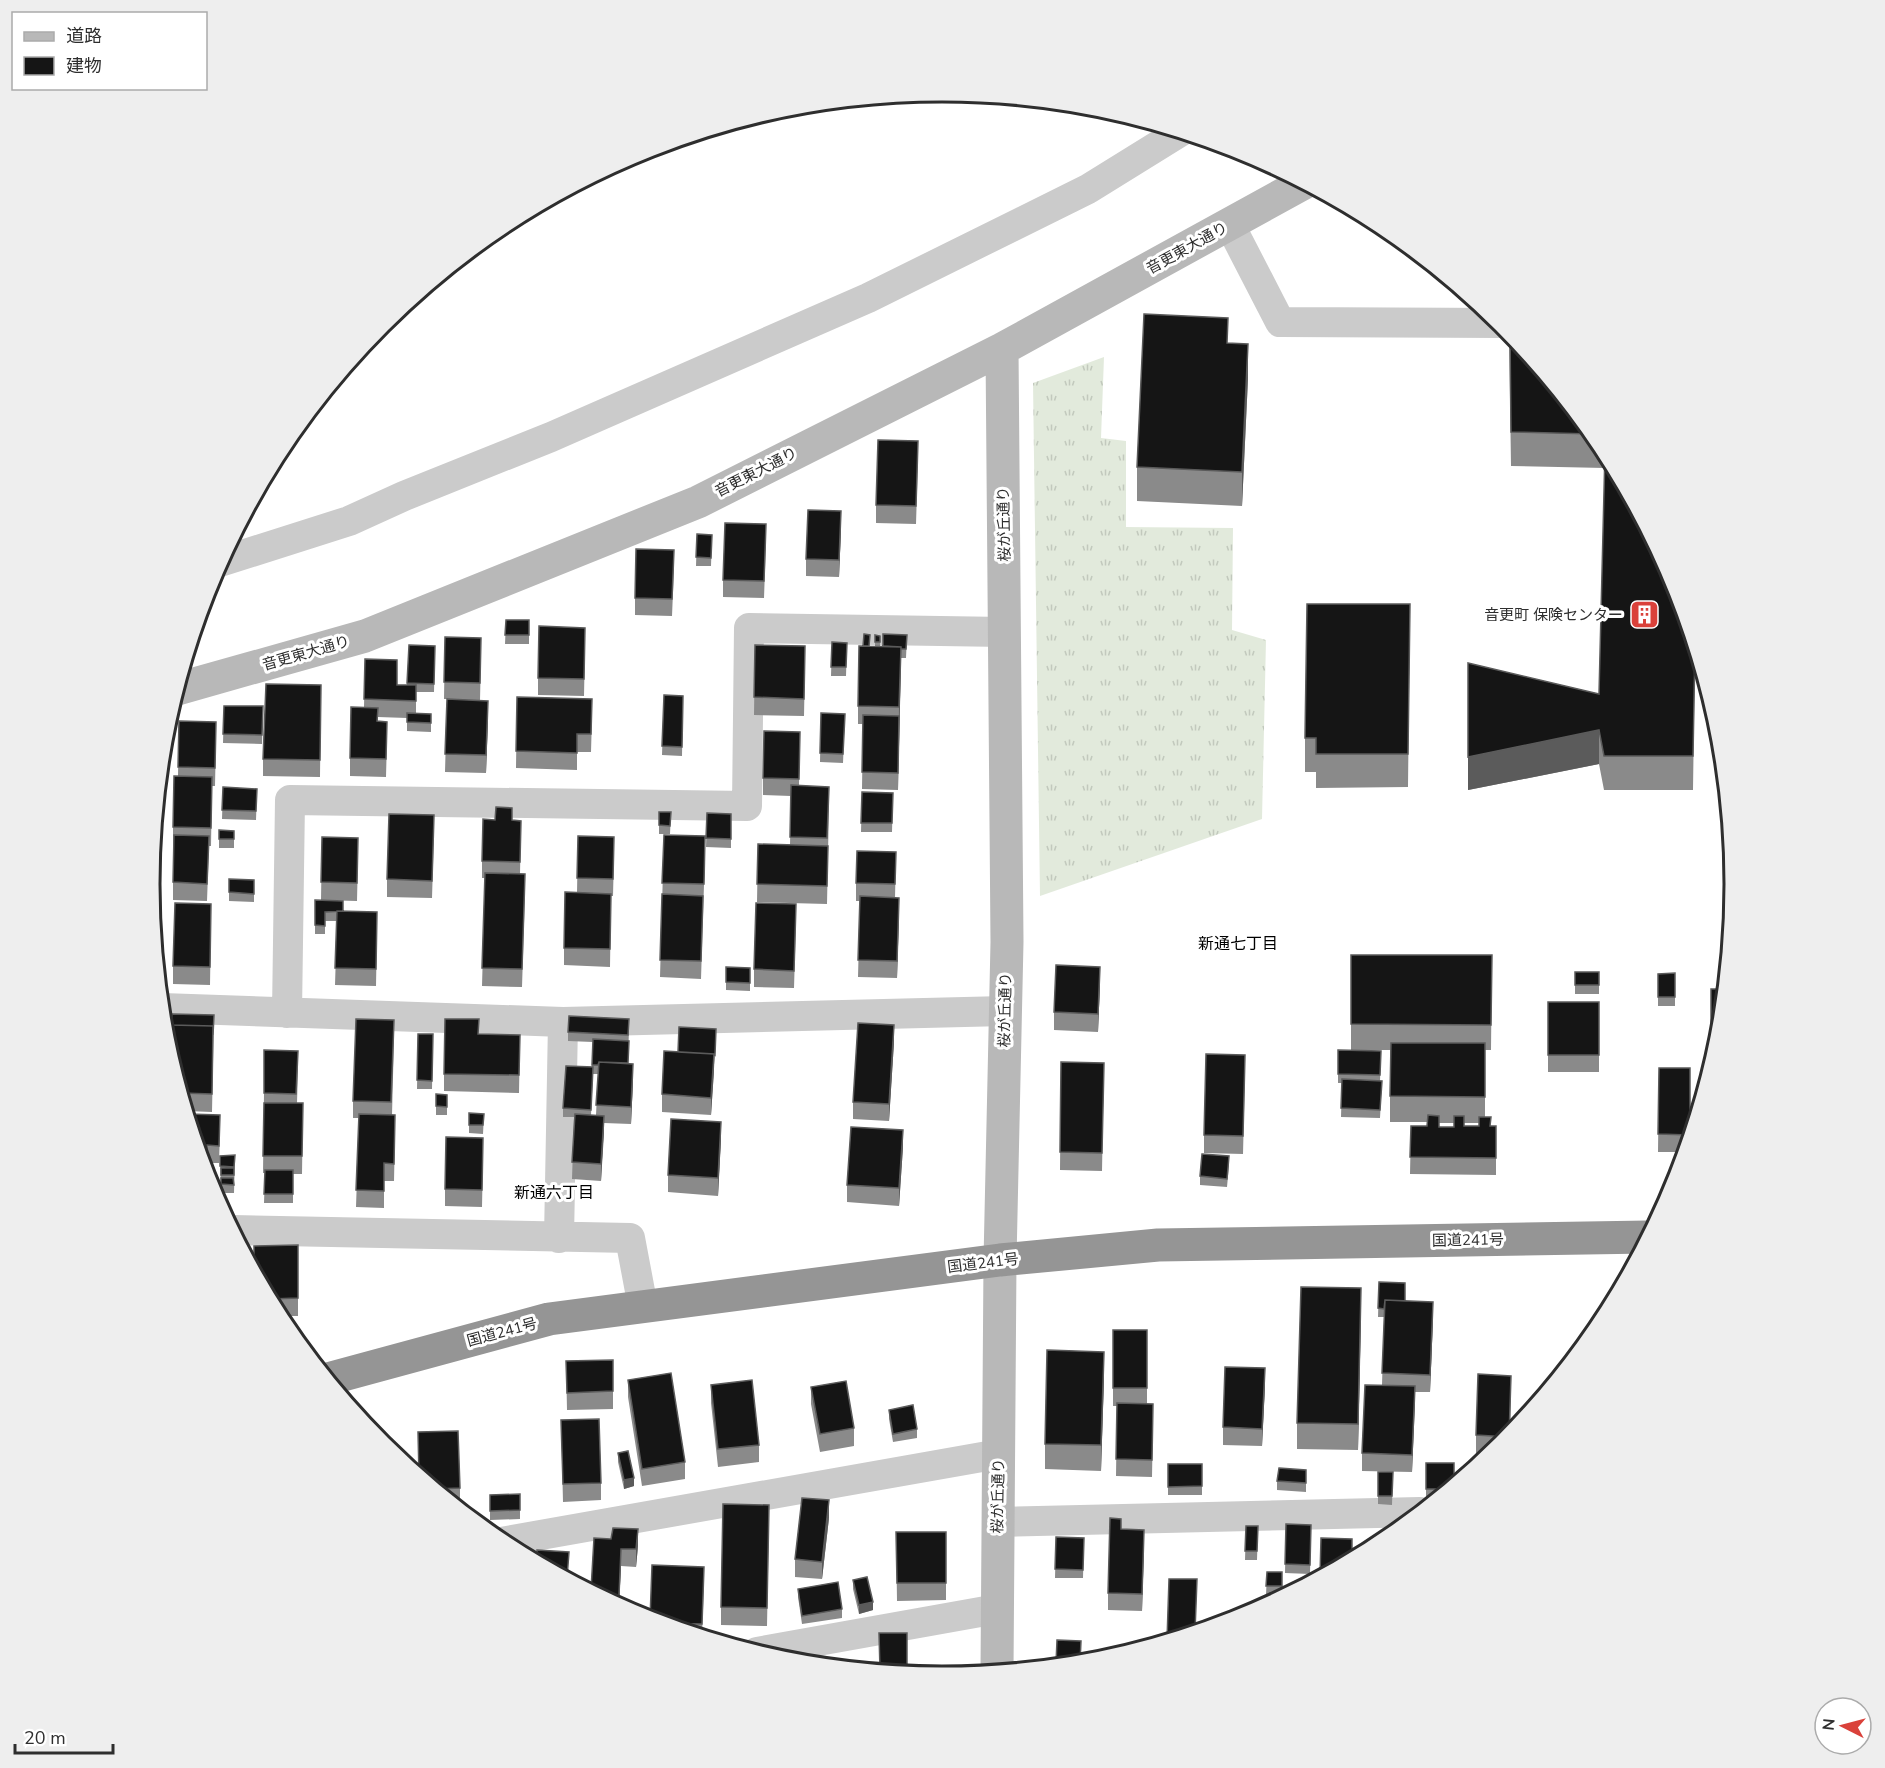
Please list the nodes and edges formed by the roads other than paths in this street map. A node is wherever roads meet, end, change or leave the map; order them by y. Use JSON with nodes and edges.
{"nodes":[{"id":1,"x":1172,"y":137,"type":"edge"},
{"id":2,"x":1296,"y":187,"type":"edge"},
{"id":3,"x":1230,"y":225,"type":"junction"},
{"id":4,"x":1485,"y":322,"type":"edge"},
{"id":5,"x":1002,"y":350,"type":"junction"},
{"id":6,"x":232,"y":558,"type":"edge"},
{"id":7,"x":1005,"y":632,"type":"junction"},
{"id":8,"x":186,"y":687,"type":"edge"},
{"id":9,"x":171,"y":1008,"type":"edge"},
{"id":10,"x":1005,"y":1011,"type":"junction"},
{"id":11,"x":287,"y":1013,"type":"junction"},
{"id":12,"x":562,"y":1022,"type":"junction"},
{"id":13,"x":241,"y":1230,"type":"edge"},
{"id":14,"x":1640,"y":1237,"type":"edge"},
{"id":15,"x":560,"y":1238,"type":"junction"},
{"id":16,"x":1000,"y":1260,"type":"junction"},
{"id":17,"x":643,"y":1307,"type":"junction"},
{"id":18,"x":336,"y":1377,"type":"edge"},
{"id":19,"x":999,"y":1454,"type":"junction"},
{"id":20,"x":1407,"y":1512,"type":"edge"},
{"id":21,"x":998,"y":1522,"type":"junction"},
{"id":22,"x":516,"y":1539,"type":"edge"},
{"id":23,"x":997,"y":1609,"type":"junction"},
{"id":24,"x":778,"y":1648,"type":"edge"},
{"id":25,"x":997,"y":1664,"type":"edge"}],
"edges":[{"from":1,"to":6,"type":"street"},
{"from":2,"to":3,"type":"street","name":"音更東大通り"},
{"from":3,"to":4,"type":"street"},
{"from":3,"to":5,"type":"street","name":"音更東大通り"},
{"from":5,"to":7,"type":"street","name":"桜が丘通り"},
{"from":5,"to":8,"type":"street","name":"音更東大通り"},
{"from":7,"to":10,"type":"street","name":"桜が丘通り"},
{"from":7,"to":11,"type":"street"},
{"from":9,"to":11,"type":"street"},
{"from":10,"to":12,"type":"street"},
{"from":10,"to":16,"type":"street","name":"桜が丘通り"},
{"from":11,"to":12,"type":"street"},
{"from":12,"to":15,"type":"street"},
{"from":13,"to":15,"type":"street"},
{"from":14,"to":16,"type":"highway","name":"国道241号"},
{"from":15,"to":17,"type":"street"},
{"from":16,"to":17,"type":"highway","name":"国道241号"},
{"from":16,"to":19,"type":"street","name":"桜が丘通り"},
{"from":17,"to":18,"type":"highway","name":"国道241号"},
{"from":19,"to":21,"type":"street","name":"桜が丘通り"},
{"from":19,"to":22,"type":"street"},
{"from":20,"to":21,"type":"street"},
{"from":21,"to":23,"type":"street","name":"桜が丘通り"},
{"from":23,"to":24,"type":"street"},
{"from":23,"to":25,"type":"street","name":"桜が丘通り"}]}
